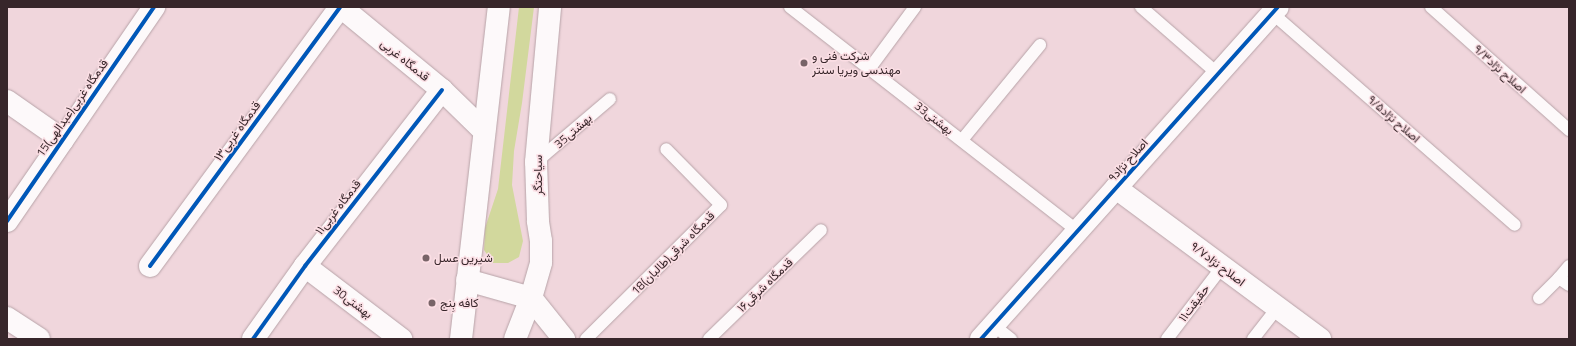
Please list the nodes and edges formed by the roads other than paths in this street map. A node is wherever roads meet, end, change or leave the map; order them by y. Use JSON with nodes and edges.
{"nodes":[{"id":1,"x":154,"y":7,"type":"edge"},
{"id":2,"x":340,"y":7,"type":"edge"},
{"id":3,"x":499,"y":7,"type":"edge"},
{"id":4,"x":550,"y":7,"type":"edge"},
{"id":5,"x":790,"y":7,"type":"edge"},
{"id":6,"x":915,"y":7,"type":"edge"},
{"id":7,"x":1141,"y":7,"type":"edge"},
{"id":8,"x":1431,"y":7,"type":"edge"},
{"id":9,"x":1275,"y":10,"type":"edge"},
{"id":10,"x":804,"y":11,"type":"edge"},
{"id":11,"x":1040,"y":45,"type":"dead end"},
{"id":12,"x":870,"y":68,"type":"junction"},
{"id":13,"x":1218,"y":74,"type":"junction"},
{"id":14,"x":442,"y":90,"type":"junction"},
{"id":15,"x":610,"y":99,"type":"dead end"},
{"id":16,"x":7,"y":101,"type":"edge"},
{"id":17,"x":1569,"y":130,"type":"edge"},
{"id":18,"x":484,"y":131,"type":"junction"},
{"id":19,"x":63,"y":140,"type":"junction"},
{"id":20,"x":962,"y":140,"type":"junction"},
{"id":21,"x":666,"y":149,"type":"dead end"},
{"id":22,"x":536,"y":162,"type":"junction"},
{"id":23,"x":1116,"y":188,"type":"junction"},
{"id":24,"x":7,"y":221,"type":"edge"},
{"id":25,"x":1515,"y":225,"type":"dead end"},
{"id":26,"x":822,"y":230,"type":"dead end"},
{"id":27,"x":1078,"y":231,"type":"junction"},
{"id":28,"x":150,"y":266,"type":"dead end"},
{"id":29,"x":305,"y":266,"type":"junction"},
{"id":30,"x":1569,"y":266,"type":"edge"},
{"id":31,"x":1222,"y":267,"type":"junction"},
{"id":32,"x":1559,"y":278,"type":"junction"},
{"id":33,"x":467,"y":280,"type":"junction"},
{"id":34,"x":1569,"y":285,"type":"edge"},
{"id":35,"x":531,"y":298,"type":"junction"},
{"id":36,"x":1539,"y":298,"type":"dead end"},
{"id":37,"x":1277,"y":308,"type":"junction"},
{"id":38,"x":7,"y":318,"type":"edge"},
{"id":39,"x":987,"y":332,"type":"edge"},
{"id":40,"x":39,"y":339,"type":"edge"},
{"id":41,"x":253,"y":339,"type":"edge"},
{"id":42,"x":401,"y":339,"type":"edge"},
{"id":43,"x":461,"y":339,"type":"edge"},
{"id":44,"x":515,"y":339,"type":"edge"},
{"id":45,"x":564,"y":339,"type":"edge"},
{"id":46,"x":586,"y":339,"type":"edge"},
{"id":47,"x":709,"y":339,"type":"edge"},
{"id":48,"x":1011,"y":339,"type":"edge"},
{"id":49,"x":1167,"y":339,"type":"edge"},
{"id":50,"x":1253,"y":339,"type":"edge"},
{"id":51,"x":1320,"y":339,"type":"edge"}],
"edges":[{"from":1,"to":19,"type":"street","name":"15قدمگاه غربی(عبدالهی)"},
{"from":2,"to":14,"type":"street","name":"قدمگاه غربی"},
{"from":2,"to":28,"type":"street","name":"قدمگاه غربی۱۳"},
{"from":3,"to":18,"type":"street"},
{"from":4,"to":22,"type":"street","name":"سیاحتگر"},
{"from":5,"to":10,"type":"lane","name":"33بهشتی"},
{"from":6,"to":12,"type":"lane"},
{"from":7,"to":13,"type":"lane"},
{"from":8,"to":17,"type":"lane","name":"اصلاح نژاد۹/۳"},
{"from":9,"to":13,"type":"street","name":"اصلاح نژاد۹"},
{"from":9,"to":25,"type":"lane","name":"اصلاح نژاد۹/۵"},
{"from":10,"to":12,"type":"lane","name":"33بهشتی"},
{"from":11,"to":20,"type":"lane"},
{"from":12,"to":20,"type":"lane","name":"33بهشتی"},
{"from":13,"to":23,"type":"street","name":"اصلاح نژاد۹"},
{"from":14,"to":18,"type":"street","name":"قدمگاه غربی"},
{"from":14,"to":29,"type":"street","name":"قدمگاه غربی۱۱"},
{"from":15,"to":22,"type":"lane","name":"بهشتی35"},
{"from":16,"to":19,"type":"street"},
{"from":18,"to":33,"type":"street"},
{"from":19,"to":24,"type":"street","name":"15قدمگاه غربی(عبدالهی)"},
{"from":20,"to":27,"type":"lane","name":"33بهشتی"},
{"from":21,"to":46,"type":"lane","name":"18قدمگاه شرقی(طالبان)"},
{"from":22,"to":35,"type":"street","name":"سیاحتگر"},
{"from":23,"to":27,"type":"street","name":"اصلاح نژاد۹"},
{"from":23,"to":31,"type":"street","name":"اصلاح نژاد۹/۷"},
{"from":26,"to":47,"type":"lane","name":"قدمگاه شرقی۱۶"},
{"from":27,"to":39,"type":"street","name":"اصلاح نژاد۹"},
{"from":29,"to":41,"type":"street","name":"قدمگاه غربی۱۱"},
{"from":29,"to":42,"type":"street","name":"30بهشتی"},
{"from":30,"to":32,"type":"lane"},
{"from":31,"to":37,"type":"street","name":"اصلاح نژاد۹/۷"},
{"from":31,"to":49,"type":"lane","name":"حقیقت۱۱"},
{"from":32,"to":34,"type":"lane"},
{"from":32,"to":36,"type":"lane"},
{"from":33,"to":35,"type":"street"},
{"from":33,"to":43,"type":"street"},
{"from":35,"to":44,"type":"street","name":"سیاحتگر"},
{"from":35,"to":45,"type":"street"},
{"from":37,"to":50,"type":"lane"},
{"from":37,"to":51,"type":"street","name":"اصلاح نژاد۹/۷"},
{"from":38,"to":40,"type":"street"},
{"from":39,"to":48,"type":"lane"}]}
